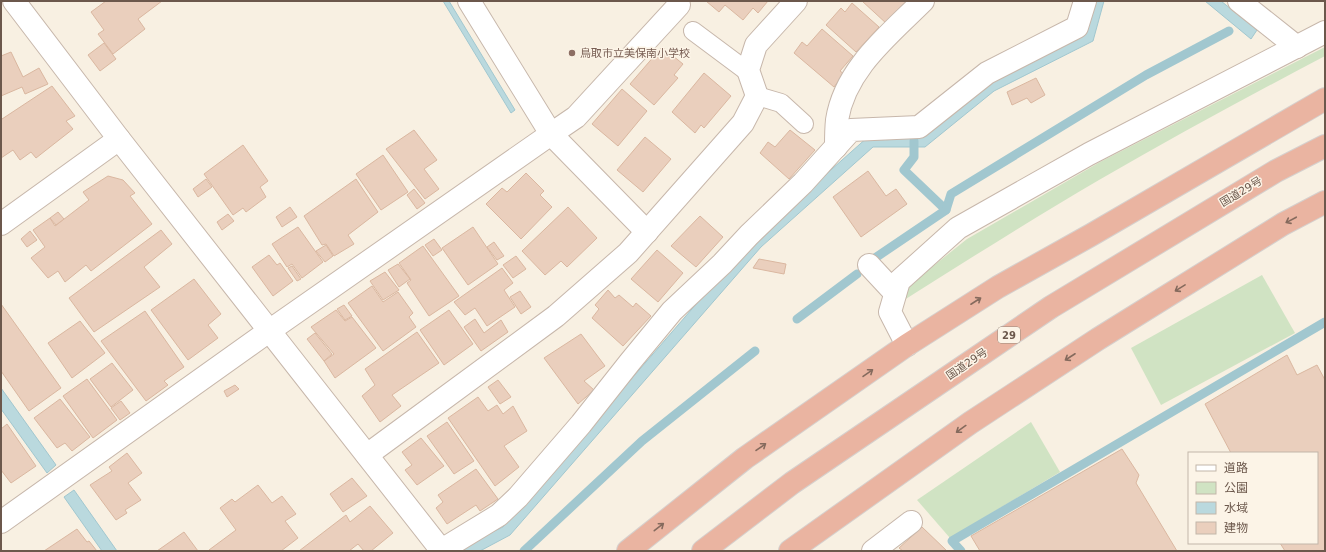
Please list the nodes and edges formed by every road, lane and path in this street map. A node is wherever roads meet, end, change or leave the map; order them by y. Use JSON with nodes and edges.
{"nodes":[{"id":1,"x":14,"y":1,"type":"edge"},
{"id":2,"x":470,"y":1,"type":"edge"},
{"id":3,"x":796,"y":1,"type":"edge"},
{"id":4,"x":923,"y":1,"type":"edge"},
{"id":5,"x":1085,"y":1,"type":"edge"},
{"id":6,"x":1239,"y":1,"type":"edge"},
{"id":7,"x":679,"y":5,"type":"dead end"},
{"id":8,"x":693,"y":31,"type":"dead end"},
{"id":9,"x":1325,"y":32,"type":"edge"},
{"id":10,"x":1297,"y":47,"type":"junction"},
{"id":11,"x":748,"y":72,"type":"junction"},
{"id":12,"x":757,"y":96,"type":"junction"},
{"id":13,"x":1325,"y":99,"type":"edge"},
{"id":14,"x":804,"y":124,"type":"dead end"},
{"id":15,"x":551,"y":134,"type":"junction"},
{"id":16,"x":119,"y":139,"type":"junction"},
{"id":17,"x":1325,"y":146,"type":"edge"},
{"id":18,"x":836,"y":148,"type":"junction"},
{"id":19,"x":1325,"y":202,"type":"edge"},
{"id":20,"x":1,"y":224,"type":"edge"},
{"id":21,"x":647,"y":232,"type":"junction"},
{"id":22,"x":869,"y":265,"type":"dead end"},
{"id":23,"x":895,"y":293,"type":"junction"},
{"id":24,"x":269,"y":331,"type":"junction"},
{"id":25,"x":907,"y":345,"type":"junction"},
{"id":26,"x":367,"y":455,"type":"junction"},
{"id":27,"x":1,"y":522,"type":"edge"},
{"id":28,"x":911,"y":522,"type":"dead end"},
{"id":29,"x":706,"y":549,"type":"edge"},
{"id":30,"x":441,"y":551,"type":"edge"},
{"id":31,"x":628,"y":551,"type":"edge"},
{"id":32,"x":790,"y":551,"type":"edge"},
{"id":33,"x":873,"y":551,"type":"edge"}],
"edges":[{"from":1,"to":16,"type":"street"},
{"from":2,"to":15,"type":"street"},
{"from":3,"to":11,"type":"street"},
{"from":4,"to":18,"type":"street"},
{"from":5,"to":18,"type":"street"},
{"from":6,"to":10,"type":"street"},
{"from":7,"to":15,"type":"street"},
{"from":8,"to":11,"type":"lane"},
{"from":9,"to":10,"type":"street"},
{"from":10,"to":23,"type":"street"},
{"from":11,"to":12,"type":"street"},
{"from":12,"to":14,"type":"lane"},
{"from":12,"to":21,"type":"street"},
{"from":25,"to":13,"type":"highway","one_way":true},
{"from":15,"to":21,"type":"street"},
{"from":15,"to":24,"type":"street"},
{"from":16,"to":20,"type":"street"},
{"from":16,"to":24,"type":"street"},
{"from":17,"to":29,"type":"highway","name":"国道29号","number":"29"},
{"from":18,"to":30,"type":"street"},
{"from":19,"to":32,"type":"highway","one_way":true},
{"from":21,"to":26,"type":"street"},
{"from":22,"to":23,"type":"street"},
{"from":23,"to":25,"type":"street"},
{"from":24,"to":26,"type":"street"},
{"from":24,"to":27,"type":"street"},
{"from":31,"to":25,"type":"highway","one_way":true},
{"from":26,"to":30,"type":"street"},
{"from":28,"to":33,"type":"street"}]}
